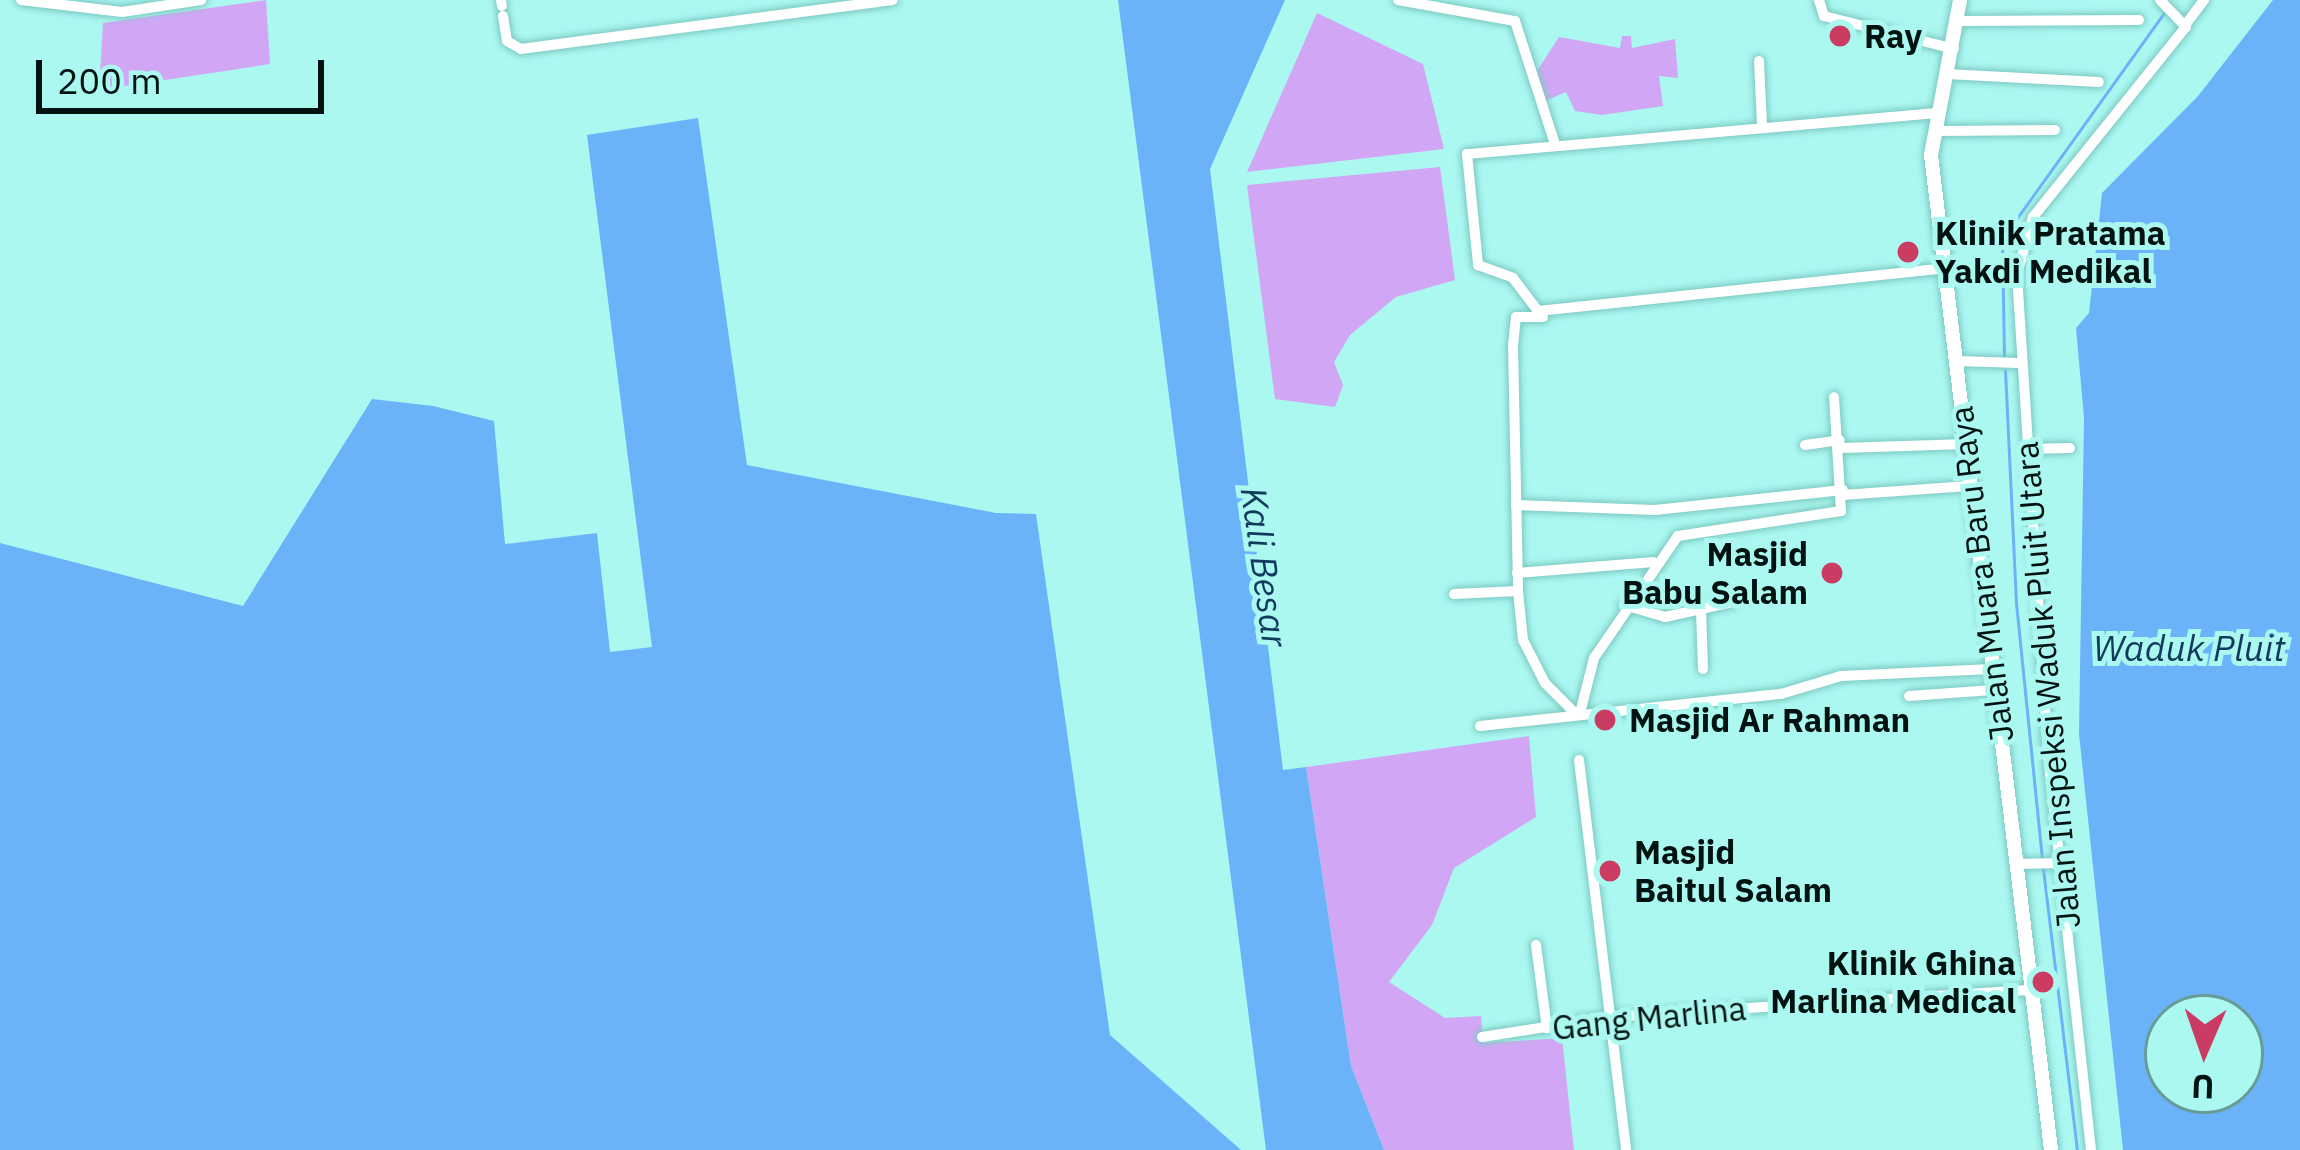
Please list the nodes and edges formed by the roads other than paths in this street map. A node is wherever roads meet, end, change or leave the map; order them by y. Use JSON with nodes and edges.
{"nodes":[{"id":1,"x":21,"y":0,"type":"edge"},
{"id":2,"x":201,"y":0,"type":"edge"},
{"id":3,"x":893,"y":0,"type":"edge"},
{"id":4,"x":1398,"y":0,"type":"edge"},
{"id":5,"x":1461,"y":0,"type":"edge"},
{"id":6,"x":1960,"y":0,"type":"edge"},
{"id":7,"x":2204,"y":0,"type":"edge"},
{"id":8,"x":1820,"y":6,"type":"edge"},
{"id":9,"x":502,"y":7,"type":"edge"},
{"id":10,"x":2167,"y":7,"type":"edge"},
{"id":11,"x":1458,"y":14,"type":"junction"},
{"id":12,"x":1808,"y":17,"type":"dead end"},
{"id":13,"x":2139,"y":20,"type":"dead end"},
{"id":14,"x":1960,"y":21,"type":"junction"},
{"id":15,"x":2186,"y":24,"type":"junction"},
{"id":16,"x":1954,"y":49,"type":"junction"},
{"id":17,"x":1759,"y":61,"type":"dead end"},
{"id":18,"x":1947,"y":74,"type":"junction"},
{"id":19,"x":2099,"y":82,"type":"dead end"},
{"id":20,"x":1937,"y":113,"type":"junction"},
{"id":21,"x":1762,"y":124,"type":"junction"},
{"id":22,"x":2055,"y":130,"type":"dead end"},
{"id":23,"x":1934,"y":131,"type":"junction"},
{"id":24,"x":1555,"y":144,"type":"junction"},
{"id":25,"x":1945,"y":268,"type":"junction"},
{"id":26,"x":1556,"y":309,"type":"junction"},
{"id":27,"x":1956,"y":361,"type":"junction"},
{"id":28,"x":2020,"y":363,"type":"junction"},
{"id":29,"x":1834,"y":397,"type":"dead end"},
{"id":30,"x":1840,"y":444,"type":"junction"},
{"id":31,"x":1967,"y":444,"type":"junction"},
{"id":32,"x":1805,"y":445,"type":"dead end"},
{"id":33,"x":2070,"y":448,"type":"dead end"},
{"id":34,"x":2027,"y":449,"type":"junction"},
{"id":35,"x":1971,"y":486,"type":"junction"},
{"id":36,"x":1844,"y":493,"type":"junction"},
{"id":37,"x":1516,"y":505,"type":"junction"},
{"id":38,"x":1654,"y":562,"type":"junction"},
{"id":39,"x":1517,"y":573,"type":"junction"},
{"id":40,"x":1518,"y":591,"type":"junction"},
{"id":41,"x":1454,"y":594,"type":"dead end"},
{"id":42,"x":1732,"y":602,"type":"dead end"},
{"id":43,"x":1624,"y":605,"type":"junction"},
{"id":44,"x":1701,"y":609,"type":"junction"},
{"id":45,"x":1703,"y":669,"type":"dead end"},
{"id":46,"x":1990,"y":669,"type":"junction"},
{"id":47,"x":1992,"y":690,"type":"junction"},
{"id":48,"x":1909,"y":696,"type":"dead end"},
{"id":49,"x":1577,"y":712,"type":"junction"},
{"id":50,"x":1480,"y":726,"type":"dead end"},
{"id":51,"x":1579,"y":760,"type":"dead end"},
{"id":52,"x":2060,"y":862,"type":"junction"},
{"id":53,"x":2017,"y":864,"type":"junction"},
{"id":54,"x":1536,"y":946,"type":"dead end"},
{"id":55,"x":2031,"y":990,"type":"junction"},
{"id":56,"x":1610,"y":1017,"type":"junction"},
{"id":57,"x":1546,"y":1028,"type":"junction"},
{"id":58,"x":1482,"y":1037,"type":"dead end"},
{"id":59,"x":1626,"y":1150,"type":"edge"},
{"id":60,"x":2051,"y":1150,"type":"edge"},
{"id":61,"x":2091,"y":1150,"type":"edge"}],
"edges":[{"from":1,"to":2,"type":"street"},
{"from":3,"to":9,"type":"street"},
{"from":4,"to":11,"type":"street"},
{"from":5,"to":11,"type":"street"},
{"from":6,"to":14,"type":"street","name":"Jalan Muara Baru Raya"},
{"from":7,"to":15,"type":"street","name":"Jalan Inspeksi Waduk Pluit Utara"},
{"from":8,"to":12,"type":"street"},
{"from":8,"to":16,"type":"street"},
{"from":10,"to":15,"type":"street"},
{"from":11,"to":24,"type":"street"},
{"from":13,"to":14,"type":"street"},
{"from":14,"to":16,"type":"street","name":"Jalan Muara Baru Raya"},
{"from":15,"to":28,"type":"street","name":"Jalan Inspeksi Waduk Pluit Utara"},
{"from":16,"to":18,"type":"street","name":"Jalan Muara Baru Raya"},
{"from":17,"to":21,"type":"street"},
{"from":18,"to":19,"type":"street"},
{"from":18,"to":20,"type":"street","name":"Jalan Muara Baru Raya"},
{"from":20,"to":21,"type":"street"},
{"from":20,"to":23,"type":"street","name":"Jalan Muara Baru Raya"},
{"from":21,"to":24,"type":"street"},
{"from":22,"to":23,"type":"street"},
{"from":23,"to":25,"type":"street","name":"Jalan Muara Baru Raya"},
{"from":24,"to":26,"type":"street"},
{"from":25,"to":26,"type":"street"},
{"from":25,"to":27,"type":"street","name":"Jalan Muara Baru Raya"},
{"from":26,"to":37,"type":"street"},
{"from":27,"to":28,"type":"street"},
{"from":27,"to":31,"type":"street","name":"Jalan Muara Baru Raya"},
{"from":28,"to":34,"type":"street","name":"Jalan Inspeksi Waduk Pluit Utara"},
{"from":29,"to":30,"type":"street"},
{"from":30,"to":31,"type":"street"},
{"from":30,"to":32,"type":"street"},
{"from":30,"to":36,"type":"street"},
{"from":31,"to":35,"type":"street","name":"Jalan Muara Baru Raya"},
{"from":33,"to":34,"type":"street"},
{"from":34,"to":52,"type":"street","name":"Jalan Inspeksi Waduk Pluit Utara"},
{"from":35,"to":36,"type":"street"},
{"from":35,"to":46,"type":"street","name":"Jalan Muara Baru Raya"},
{"from":36,"to":37,"type":"street"},
{"from":36,"to":38,"type":"street"},
{"from":37,"to":39,"type":"street"},
{"from":38,"to":39,"type":"street"},
{"from":38,"to":43,"type":"street"},
{"from":39,"to":40,"type":"street"},
{"from":40,"to":41,"type":"street"},
{"from":40,"to":49,"type":"street"},
{"from":42,"to":44,"type":"street"},
{"from":43,"to":44,"type":"street"},
{"from":43,"to":49,"type":"street"},
{"from":44,"to":45,"type":"street"},
{"from":46,"to":47,"type":"street","name":"Jalan Muara Baru Raya"},
{"from":46,"to":49,"type":"street"},
{"from":47,"to":48,"type":"street"},
{"from":47,"to":53,"type":"street","name":"Jalan Muara Baru Raya"},
{"from":49,"to":50,"type":"street"},
{"from":51,"to":56,"type":"street"},
{"from":52,"to":53,"type":"street"},
{"from":52,"to":61,"type":"street","name":"Jalan Inspeksi Waduk Pluit Utara"},
{"from":53,"to":55,"type":"street","name":"Jalan Muara Baru Raya"},
{"from":54,"to":57,"type":"street"},
{"from":55,"to":56,"type":"street","name":"Gang Marlina"},
{"from":55,"to":60,"type":"street","name":"Jalan Muara Baru Raya"},
{"from":56,"to":57,"type":"street","name":"Gang Marlina"},
{"from":56,"to":59,"type":"street"},
{"from":57,"to":58,"type":"street","name":"Gang Marlina"}]}
